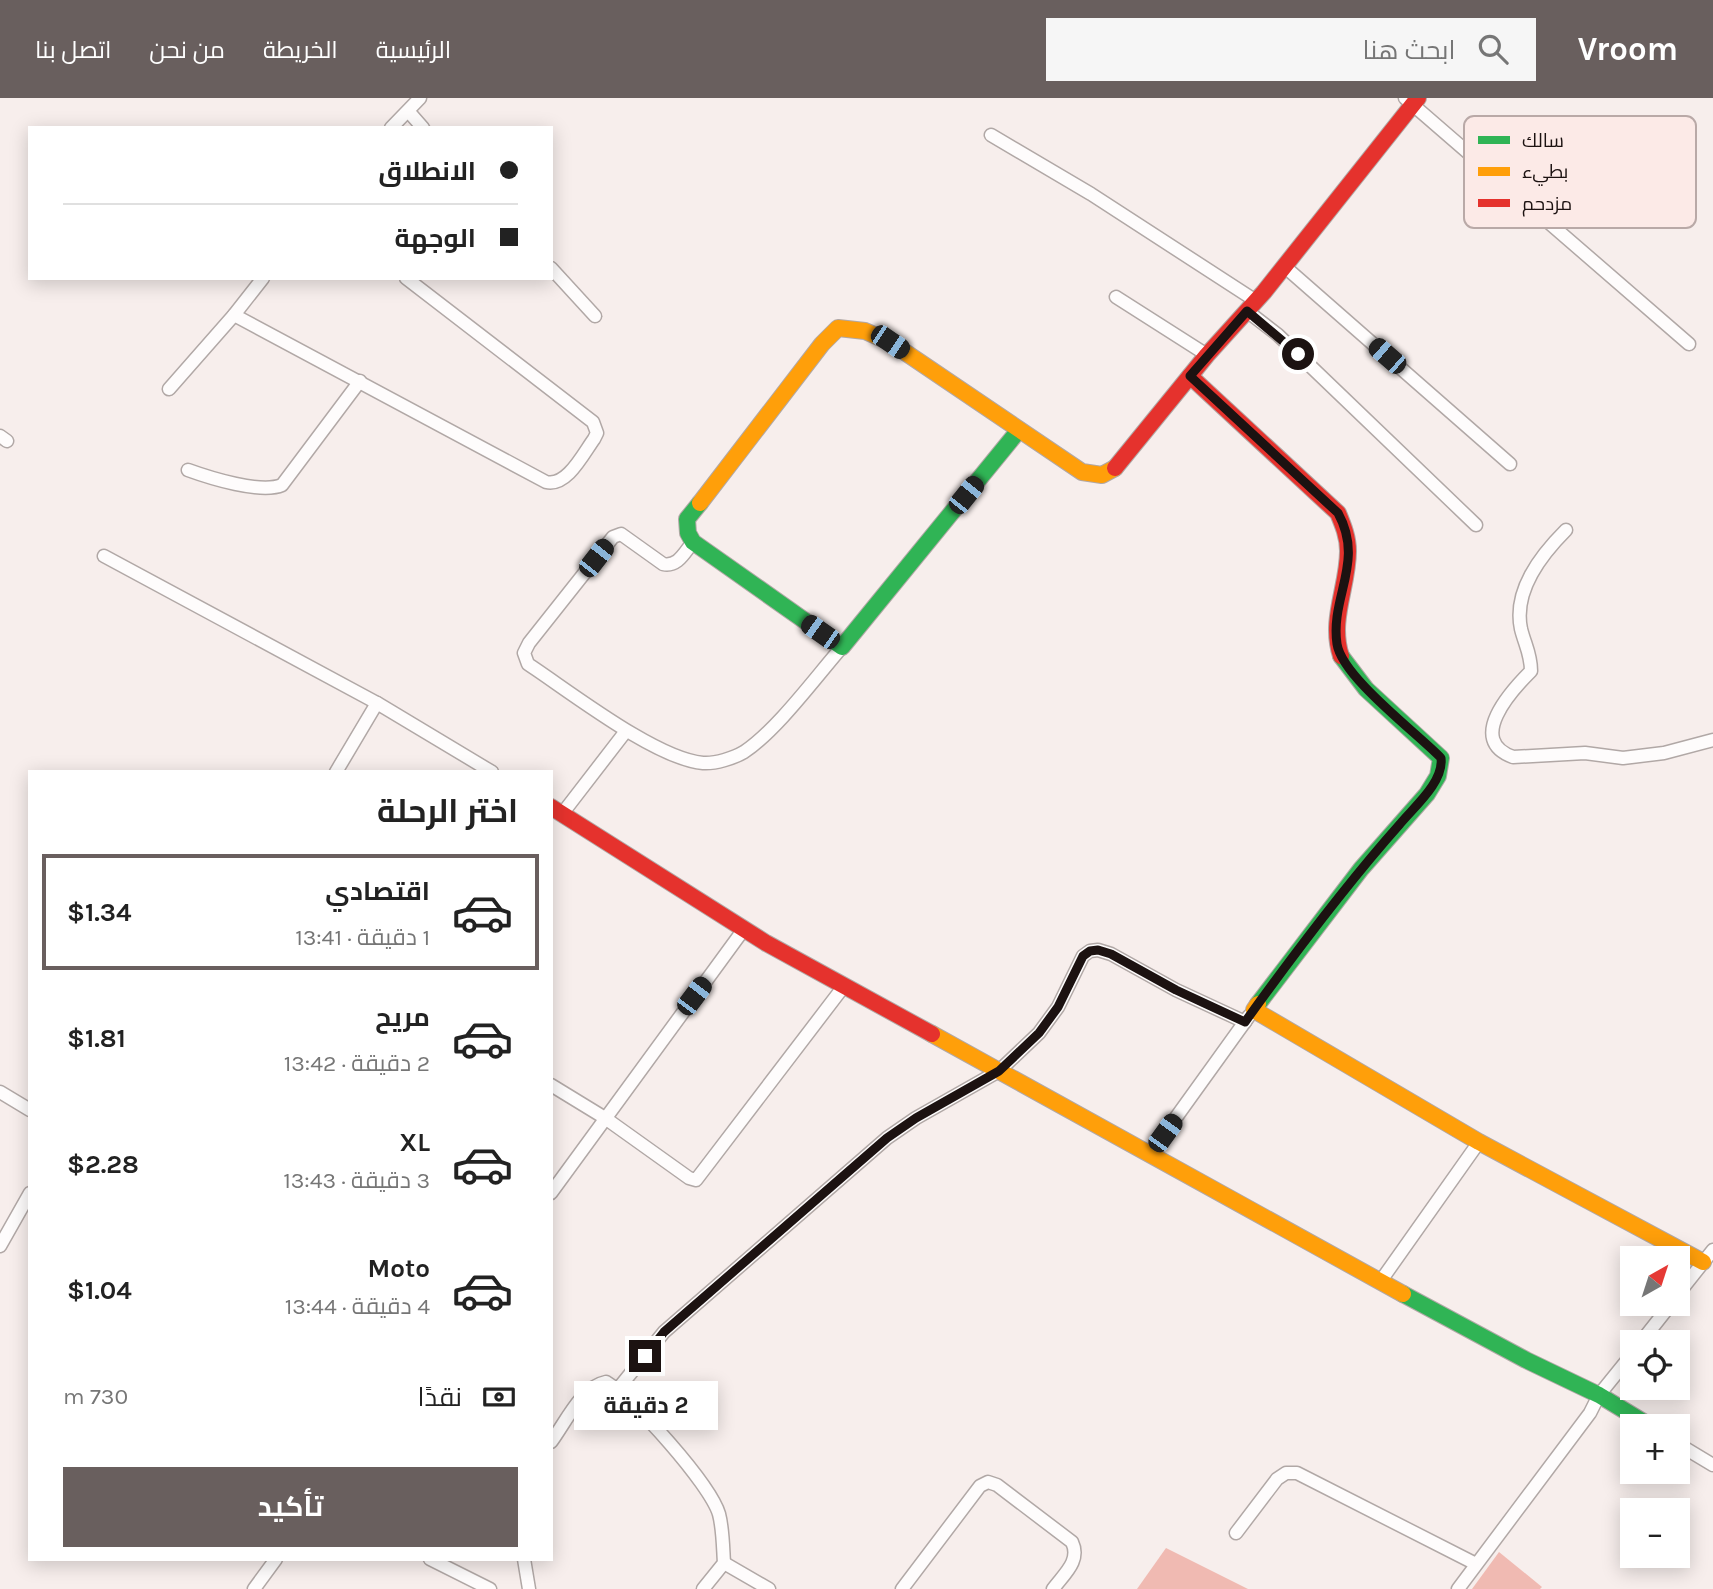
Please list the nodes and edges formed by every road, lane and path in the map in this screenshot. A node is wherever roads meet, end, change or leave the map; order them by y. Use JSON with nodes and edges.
{"nodes":[{"id":1,"x":420,"y":98,"type":"edge"},
{"id":2,"x":1412,"y":100,"type":"edge"},
{"id":3,"x":409,"y":112,"type":"junction"},
{"id":4,"x":393,"y":126,"type":"edge"},
{"id":5,"x":421,"y":126,"type":"edge"},
{"id":6,"x":991,"y":135,"type":"dead end"},
{"id":7,"x":1464,"y":146,"type":"edge"},
{"id":8,"x":1557,"y":228,"type":"edge"},
{"id":9,"x":1284,"y":266,"type":"junction"},
{"id":10,"x":553,"y":270,"type":"edge"},
{"id":11,"x":261,"y":280,"type":"edge"},
{"id":12,"x":409,"y":280,"type":"edge"},
{"id":13,"x":1116,"y":297,"type":"dead end"},
{"id":14,"x":1251,"y":306,"type":"junction"},
{"id":15,"x":234,"y":315,"type":"junction"},
{"id":16,"x":595,"y":316,"type":"dead end"},
{"id":17,"x":1689,"y":344,"type":"dead end"},
{"id":18,"x":1207,"y":355,"type":"junction"},
{"id":19,"x":1190,"y":376,"type":"junction"},
{"id":20,"x":360,"y":380,"type":"junction"},
{"id":21,"x":169,"y":389,"type":"dead end"},
{"id":22,"x":1019,"y":430,"type":"junction"},
{"id":23,"x":1510,"y":464,"type":"dead end"},
{"id":24,"x":188,"y":470,"type":"dead end"},
{"id":25,"x":1476,"y":524,"type":"dead end"},
{"id":26,"x":1566,"y":530,"type":"dead end"},
{"id":27,"x":693,"y":542,"type":"junction"},
{"id":28,"x":104,"y":556,"type":"dead end"},
{"id":29,"x":842,"y":647,"type":"junction"},
{"id":30,"x":377,"y":703,"type":"junction"},
{"id":31,"x":626,"y":731,"type":"junction"},
{"id":32,"x":1713,"y":740,"type":"edge"},
{"id":33,"x":337,"y":770,"type":"edge"},
{"id":34,"x":489,"y":770,"type":"edge"},
{"id":35,"x":557,"y":811,"type":"edge"},
{"id":36,"x":744,"y":929,"type":"junction"},
{"id":37,"x":844,"y":986,"type":"junction"},
{"id":38,"x":1250,"y":1016,"type":"junction"},
{"id":39,"x":999,"y":1071,"type":"junction"},
{"id":40,"x":553,"y":1086,"type":"edge"},
{"id":41,"x":0,"y":1092,"type":"edge"},
{"id":42,"x":28,"y":1109,"type":"edge"},
{"id":43,"x":605,"y":1118,"type":"junction"},
{"id":44,"x":1479,"y":1142,"type":"junction"},
{"id":45,"x":1149,"y":1155,"type":"junction"},
{"id":46,"x":553,"y":1190,"type":"edge"},
{"id":47,"x":28,"y":1196,"type":"edge"},
{"id":48,"x":0,"y":1245,"type":"edge"},
{"id":49,"x":1708,"y":1256,"type":"edge"},
{"id":50,"x":1690,"y":1279,"type":"edge"},
{"id":51,"x":1380,"y":1282,"type":"junction"},
{"id":52,"x":1662,"y":1316,"type":"edge"},
{"id":53,"x":1651,"y":1330,"type":"edge"},
{"id":54,"x":1620,"y":1369,"type":"edge"},
{"id":55,"x":618,"y":1389,"type":"junction"},
{"id":56,"x":1599,"y":1395,"type":"junction"},
{"id":57,"x":1630,"y":1414,"type":"edge"},
{"id":58,"x":553,"y":1438,"type":"edge"},
{"id":59,"x":1690,"y":1451,"type":"edge"},
{"id":60,"x":1713,"y":1465,"type":"edge"},
{"id":61,"x":1236,"y":1533,"type":"dead end"},
{"id":62,"x":272,"y":1561,"type":"edge"},
{"id":63,"x":434,"y":1561,"type":"edge"},
{"id":64,"x":524,"y":1561,"type":"edge"},
{"id":65,"x":724,"y":1563,"type":"junction"},
{"id":66,"x":1476,"y":1564,"type":"junction"},
{"id":67,"x":254,"y":1589,"type":"edge"},
{"id":68,"x":490,"y":1589,"type":"edge"},
{"id":69,"x":529,"y":1589,"type":"edge"},
{"id":70,"x":703,"y":1589,"type":"edge"},
{"id":71,"x":769,"y":1589,"type":"edge"},
{"id":72,"x":902,"y":1589,"type":"edge"},
{"id":73,"x":1053,"y":1589,"type":"edge"},
{"id":74,"x":1458,"y":1589,"type":"edge"}],
"edges":[{"from":1,"to":3,"type":"street"},
{"from":2,"to":7,"type":"street"},
{"from":2,"to":9,"type":"street"},
{"from":3,"to":4,"type":"street"},
{"from":3,"to":5,"type":"street"},
{"from":6,"to":14,"type":"street"},
{"from":8,"to":17,"type":"street"},
{"from":9,"to":14,"type":"street"},
{"from":9,"to":23,"type":"street"},
{"from":10,"to":16,"type":"street"},
{"from":11,"to":15,"type":"street"},
{"from":12,"to":20,"type":"street"},
{"from":13,"to":18,"type":"street"},
{"from":14,"to":18,"type":"street"},
{"from":14,"to":25,"type":"street"},
{"from":15,"to":20,"type":"street"},
{"from":15,"to":21,"type":"street"},
{"from":18,"to":19,"type":"street"},
{"from":19,"to":22,"type":"street"},
{"from":19,"to":38,"type":"street"},
{"from":20,"to":24,"type":"street"},
{"from":22,"to":27,"type":"street"},
{"from":22,"to":29,"type":"street"},
{"from":26,"to":32,"type":"street"},
{"from":27,"to":29,"type":"street"},
{"from":27,"to":31,"type":"street"},
{"from":28,"to":30,"type":"street"},
{"from":29,"to":31,"type":"street"},
{"from":30,"to":33,"type":"street"},
{"from":30,"to":34,"type":"street"},
{"from":31,"to":35,"type":"street"},
{"from":35,"to":36,"type":"street"},
{"from":36,"to":37,"type":"street"},
{"from":36,"to":43,"type":"street"},
{"from":37,"to":39,"type":"street"},
{"from":37,"to":43,"type":"street"},
{"from":38,"to":39,"type":"street"},
{"from":38,"to":44,"type":"street"},
{"from":38,"to":45,"type":"street"},
{"from":39,"to":45,"type":"street"},
{"from":39,"to":55,"type":"street"},
{"from":40,"to":43,"type":"street"},
{"from":41,"to":42,"type":"street"},
{"from":43,"to":46,"type":"street"},
{"from":44,"to":49,"type":"street"},
{"from":44,"to":51,"type":"street"},
{"from":45,"to":51,"type":"street"},
{"from":47,"to":48,"type":"street"},
{"from":49,"to":50,"type":"street"},
{"from":51,"to":56,"type":"street"},
{"from":52,"to":53,"type":"street"},
{"from":54,"to":56,"type":"street"},
{"from":55,"to":58,"type":"street"},
{"from":55,"to":65,"type":"street"},
{"from":56,"to":57,"type":"street"},
{"from":56,"to":66,"type":"street"},
{"from":59,"to":60,"type":"street"},
{"from":61,"to":66,"type":"street"},
{"from":62,"to":67,"type":"street"},
{"from":63,"to":68,"type":"street"},
{"from":64,"to":69,"type":"street"},
{"from":65,"to":70,"type":"street"},
{"from":65,"to":71,"type":"street"},
{"from":66,"to":74,"type":"street"},
{"from":72,"to":73,"type":"street"}]}
